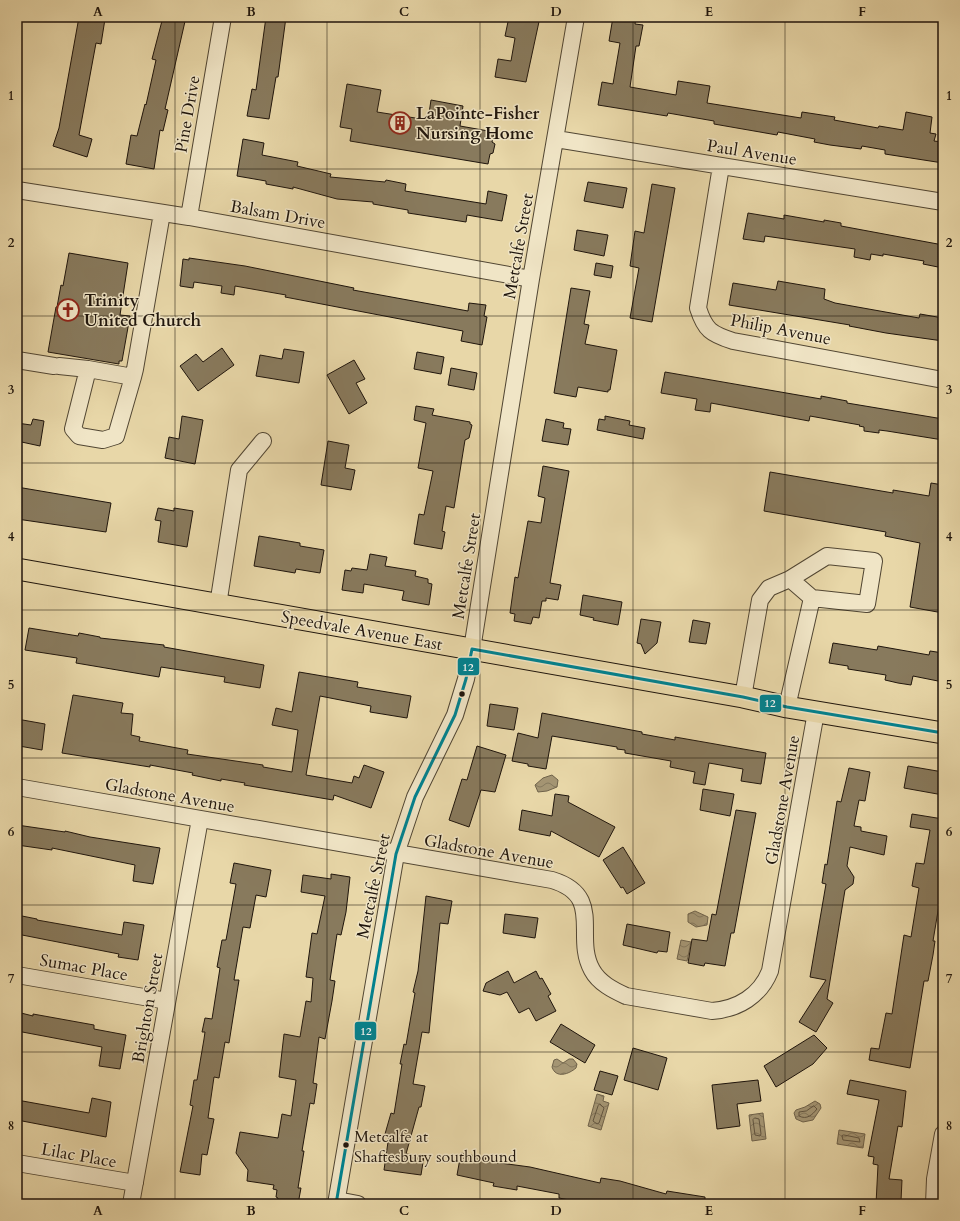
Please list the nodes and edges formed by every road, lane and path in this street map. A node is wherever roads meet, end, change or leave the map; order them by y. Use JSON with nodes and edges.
{"nodes":[{"id":1,"x":223,"y":17,"type":"edge"},
{"id":2,"x":576,"y":17,"type":"edge"},
{"id":3,"x":556,"y":139,"type":"junction"},
{"id":4,"x":721,"y":166,"type":"junction"},
{"id":5,"x":17,"y":190,"type":"edge"},
{"id":6,"x":943,"y":202,"type":"edge"},
{"id":7,"x":162,"y":213,"type":"junction"},
{"id":8,"x":189,"y":217,"type":"junction"},
{"id":9,"x":531,"y":279,"type":"junction"},
{"id":10,"x":17,"y":360,"type":"edge"},
{"id":11,"x":88,"y":369,"type":"junction"},
{"id":12,"x":133,"y":377,"type":"junction"},
{"id":13,"x":943,"y":380,"type":"edge"},
{"id":14,"x":263,"y":441,"type":"dead end"},
{"id":15,"x":17,"y":569,"type":"edge"},
{"id":16,"x":790,"y":579,"type":"junction"},
{"id":17,"x":812,"y":598,"type":"junction"},
{"id":18,"x":218,"y":605,"type":"junction"},
{"id":19,"x":472,"y":650,"type":"junction"},
{"id":20,"x":743,"y":697,"type":"junction"},
{"id":21,"x":787,"y":707,"type":"junction"},
{"id":22,"x":816,"y":712,"type":"junction"},
{"id":23,"x":943,"y":733,"type":"edge"},
{"id":24,"x":17,"y":787,"type":"edge"},
{"id":25,"x":200,"y":819,"type":"junction"},
{"id":26,"x":396,"y":854,"type":"junction"},
{"id":27,"x":17,"y":975,"type":"edge"},
{"id":28,"x":168,"y":1001,"type":"junction"},
{"id":29,"x":943,"y":1134,"type":"edge"},
{"id":30,"x":17,"y":1163,"type":"edge"},
{"id":31,"x":939,"y":1178,"type":"edge"},
{"id":32,"x":135,"y":1183,"type":"junction"},
{"id":33,"x":337,"y":1202,"type":"edge"},
{"id":34,"x":131,"y":1204,"type":"edge"},
{"id":35,"x":358,"y":1204,"type":"edge"},
{"id":36,"x":934,"y":1204,"type":"edge"}],
"edges":[{"from":1,"to":8,"type":"street","name":"Pine Drive"},
{"from":2,"to":3,"type":"street","name":"Metcalfe Street"},
{"from":3,"to":4,"type":"street","name":"Paul Avenue"},
{"from":3,"to":9,"type":"street","name":"Metcalfe Street"},
{"from":4,"to":6,"type":"street","name":"Paul Avenue"},
{"from":4,"to":13,"type":"street","name":"Philip Avenue"},
{"from":5,"to":7,"type":"street","name":"Balsam Drive"},
{"from":7,"to":8,"type":"street","name":"Balsam Drive"},
{"from":7,"to":12,"type":"street"},
{"from":8,"to":9,"type":"street","name":"Balsam Drive"},
{"from":9,"to":19,"type":"street","name":"Metcalfe Street"},
{"from":10,"to":11,"type":"street"},
{"from":11,"to":12,"type":"street"},
{"from":11,"to":12,"type":"street"},
{"from":14,"to":18,"type":"street"},
{"from":15,"to":18,"type":"main road","name":"Speedvale Avenue East"},
{"from":16,"to":17,"type":"street"},
{"from":16,"to":17,"type":"street"},
{"from":16,"to":20,"type":"street"},
{"from":17,"to":21,"type":"street"},
{"from":18,"to":19,"type":"main road","name":"Speedvale Avenue East"},
{"from":19,"to":20,"type":"main road","name":"Speedvale Avenue East"},
{"from":19,"to":26,"type":"street","name":"Metcalfe Street"},
{"from":20,"to":21,"type":"main road","name":"Speedvale Avenue East"},
{"from":21,"to":22,"type":"main road","name":"Speedvale Avenue East"},
{"from":22,"to":23,"type":"main road","name":"Speedvale Avenue East"},
{"from":22,"to":26,"type":"street","name":"Gladstone Avenue"},
{"from":24,"to":25,"type":"street","name":"Gladstone Avenue"},
{"from":25,"to":26,"type":"street","name":"Gladstone Avenue"},
{"from":25,"to":28,"type":"street","name":"Brighton Street"},
{"from":26,"to":33,"type":"street","name":"Metcalfe Street"},
{"from":27,"to":28,"type":"street","name":"Sumac Place"},
{"from":28,"to":32,"type":"street","name":"Brighton Street"},
{"from":29,"to":31,"type":"street"},
{"from":30,"to":32,"type":"street","name":"Lilac Place"},
{"from":31,"to":36,"type":"street"},
{"from":32,"to":34,"type":"street","name":"Brighton Street"},
{"from":33,"to":35,"type":"street"}]}
